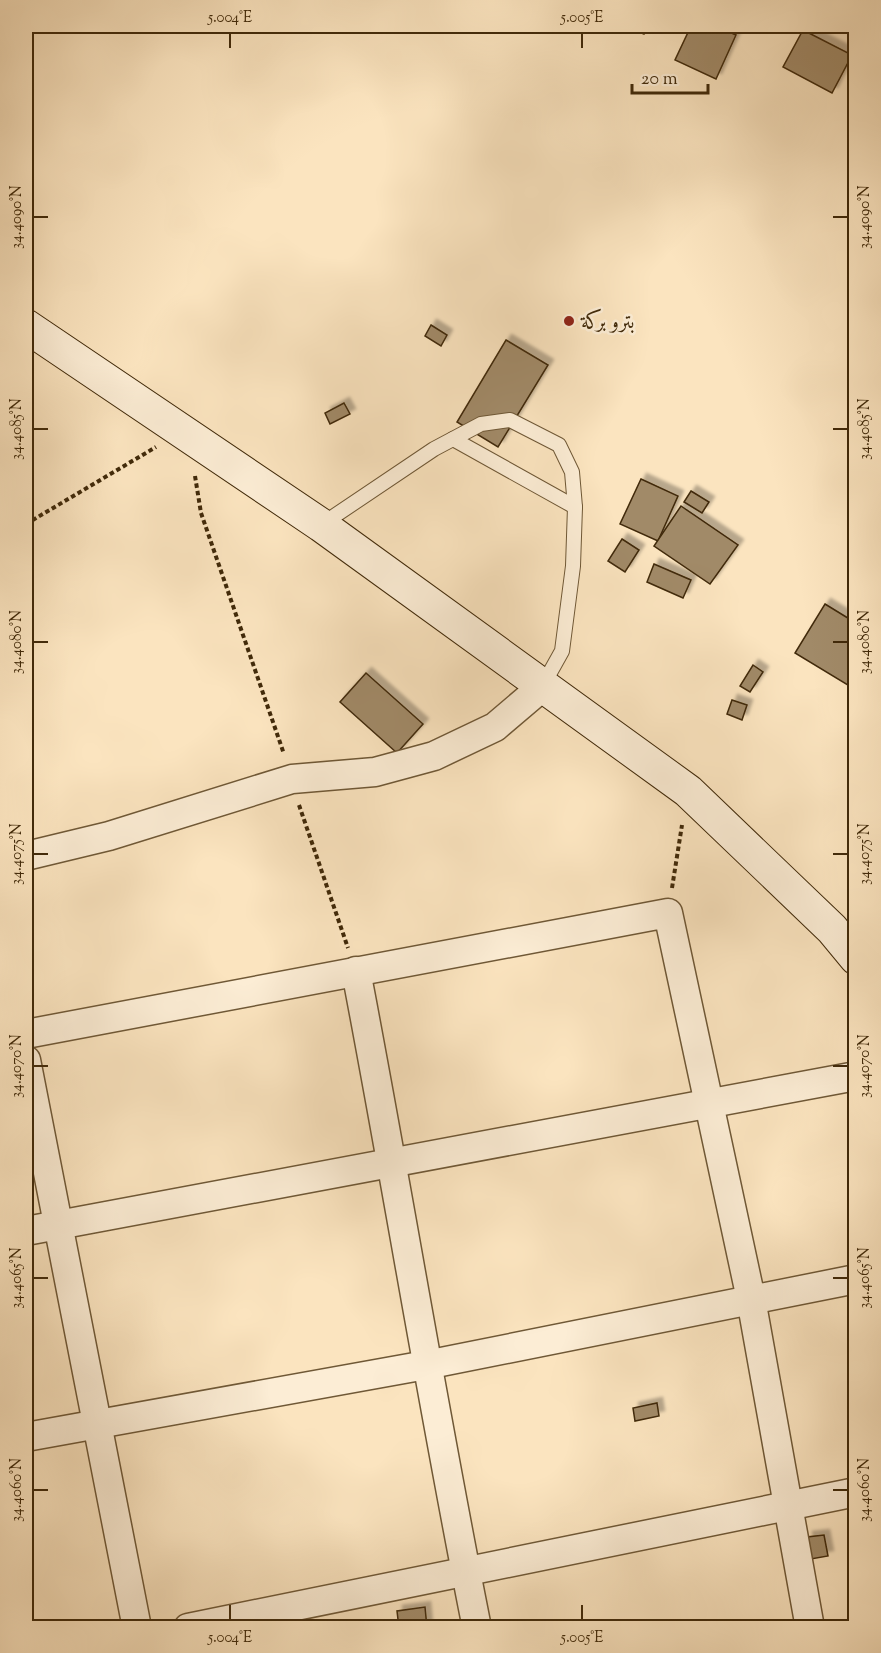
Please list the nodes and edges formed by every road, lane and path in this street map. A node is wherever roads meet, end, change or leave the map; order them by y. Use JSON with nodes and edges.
{"nodes":[{"id":1,"x":26,"y":326,"type":"edge"},
{"id":2,"x":185,"y":433,"type":"junction"},
{"id":3,"x":453,"y":439,"type":"junction"},
{"id":4,"x":575,"y":507,"type":"junction"},
{"id":5,"x":26,"y":524,"type":"edge"},
{"id":6,"x":321,"y":525,"type":"junction"},
{"id":7,"x":542,"y":687,"type":"junction"},
{"id":8,"x":292,"y":779,"type":"junction"},
{"id":9,"x":688,"y":791,"type":"junction"},
{"id":10,"x":26,"y":856,"type":"edge"},
{"id":11,"x":668,"y":913,"type":"junction"},
{"id":12,"x":844,"y":935,"type":"edge"},
{"id":13,"x":855,"y":958,"type":"edge"},
{"id":14,"x":356,"y":971,"type":"junction"},
{"id":15,"x":26,"y":1034,"type":"edge"},
{"id":16,"x":26,"y":1060,"type":"edge"},
{"id":17,"x":855,"y":1076,"type":"edge"},
{"id":18,"x":709,"y":1103,"type":"junction"},
{"id":19,"x":393,"y":1162,"type":"junction"},
{"id":20,"x":56,"y":1224,"type":"junction"},
{"id":21,"x":26,"y":1231,"type":"edge"},
{"id":22,"x":855,"y":1279,"type":"edge"},
{"id":23,"x":752,"y":1299,"type":"junction"},
{"id":24,"x":426,"y":1365,"type":"junction"},
{"id":25,"x":96,"y":1424,"type":"junction"},
{"id":26,"x":26,"y":1437,"type":"edge"},
{"id":27,"x":855,"y":1492,"type":"edge"},
{"id":28,"x":789,"y":1507,"type":"junction"},
{"id":29,"x":465,"y":1570,"type":"junction"},
{"id":30,"x":138,"y":1628,"type":"edge"},
{"id":31,"x":188,"y":1628,"type":"edge"},
{"id":32,"x":477,"y":1628,"type":"edge"},
{"id":33,"x":810,"y":1628,"type":"edge"}],
"edges":[{"from":1,"to":2,"type":"main road"},
{"from":2,"to":5,"type":"path"},
{"from":2,"to":6,"type":"main road"},
{"from":2,"to":8,"type":"path"},
{"from":3,"to":4,"type":"lane"},
{"from":3,"to":4,"type":"lane"},
{"from":3,"to":6,"type":"lane"},
{"from":4,"to":7,"type":"lane"},
{"from":6,"to":7,"type":"main road"},
{"from":7,"to":8,"type":"street"},
{"from":7,"to":9,"type":"main road"},
{"from":8,"to":10,"type":"street"},
{"from":8,"to":14,"type":"path"},
{"from":9,"to":11,"type":"path"},
{"from":9,"to":12,"type":"main road"},
{"from":11,"to":14,"type":"street"},
{"from":11,"to":18,"type":"street"},
{"from":12,"to":13,"type":"main road"},
{"from":14,"to":15,"type":"street"},
{"from":14,"to":19,"type":"street"},
{"from":16,"to":20,"type":"street"},
{"from":17,"to":18,"type":"street"},
{"from":18,"to":19,"type":"street"},
{"from":18,"to":23,"type":"street"},
{"from":19,"to":20,"type":"street"},
{"from":19,"to":24,"type":"street"},
{"from":20,"to":21,"type":"street"},
{"from":20,"to":25,"type":"street"},
{"from":22,"to":23,"type":"street"},
{"from":23,"to":24,"type":"street"},
{"from":23,"to":28,"type":"street"},
{"from":24,"to":25,"type":"street"},
{"from":24,"to":29,"type":"street"},
{"from":25,"to":26,"type":"street"},
{"from":25,"to":30,"type":"street"},
{"from":27,"to":28,"type":"street"},
{"from":28,"to":29,"type":"street"},
{"from":28,"to":33,"type":"street"},
{"from":29,"to":31,"type":"street"},
{"from":29,"to":32,"type":"street"}]}
